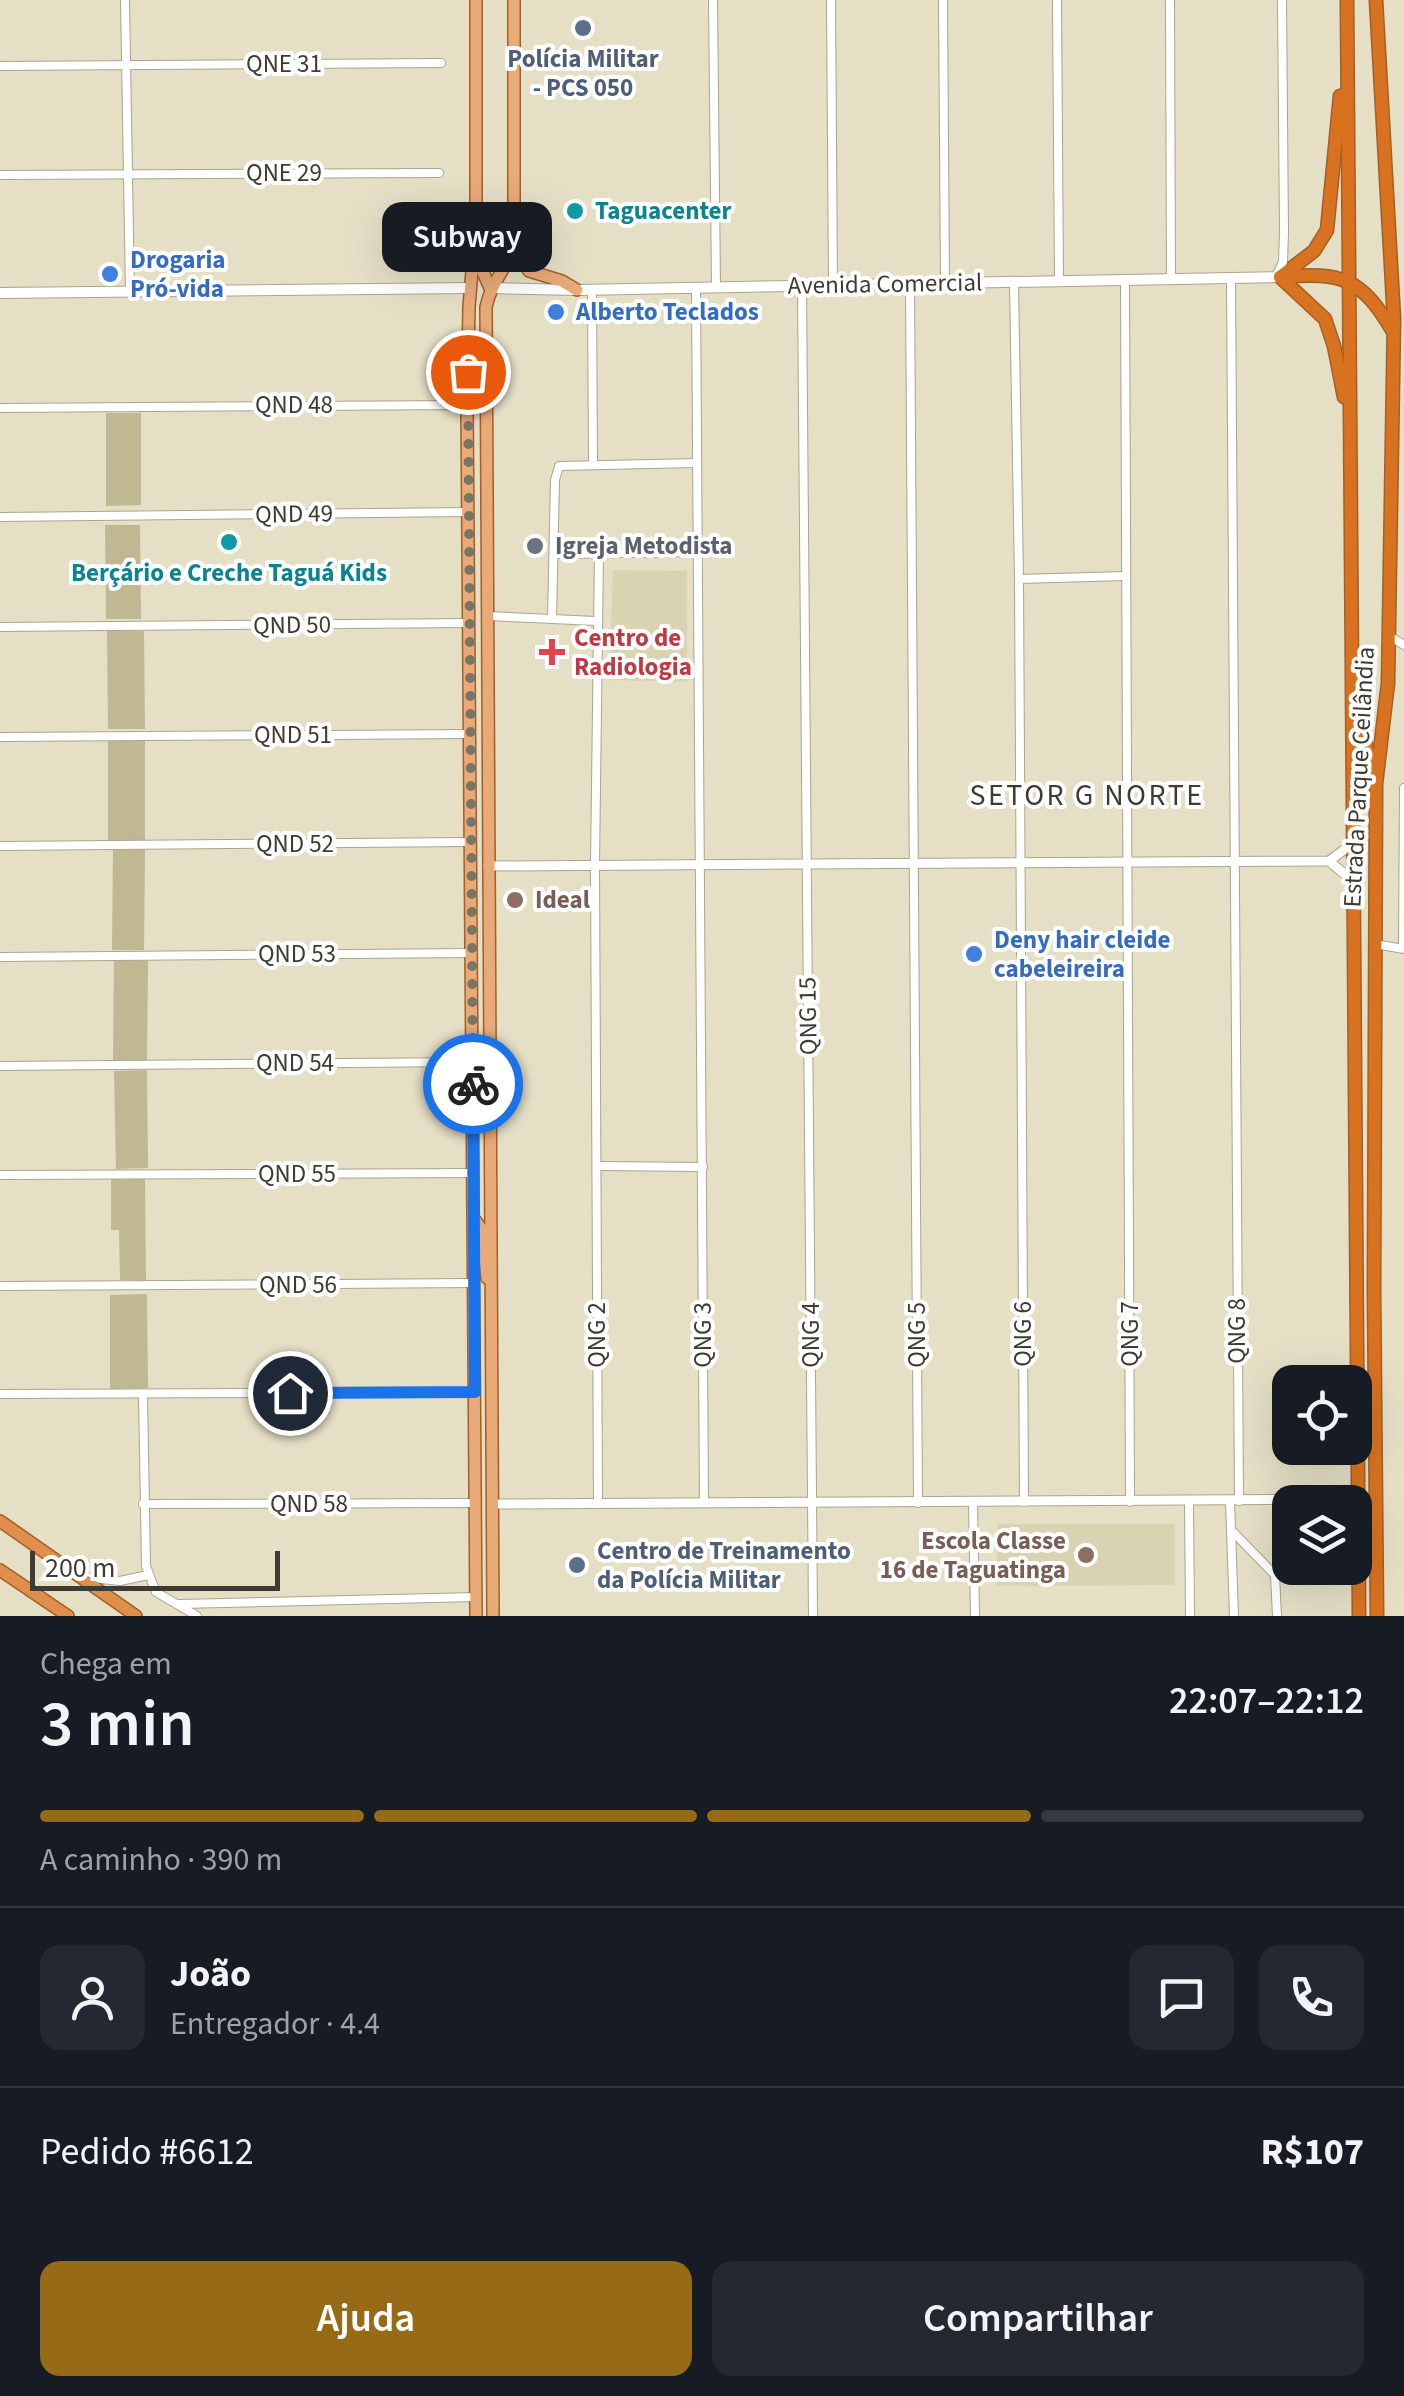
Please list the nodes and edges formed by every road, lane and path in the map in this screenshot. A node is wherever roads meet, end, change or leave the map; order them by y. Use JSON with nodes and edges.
{"nodes":[{"id":1,"x":125,"y":0,"type":"edge"},
{"id":2,"x":476,"y":0,"type":"edge"},
{"id":3,"x":514,"y":0,"type":"edge"},
{"id":4,"x":713,"y":0,"type":"edge"},
{"id":5,"x":831,"y":0,"type":"edge"},
{"id":6,"x":943,"y":0,"type":"edge"},
{"id":7,"x":1057,"y":0,"type":"edge"},
{"id":8,"x":1170,"y":0,"type":"edge"},
{"id":9,"x":1282,"y":0,"type":"edge"},
{"id":10,"x":1348,"y":0,"type":"edge"},
{"id":11,"x":1376,"y":0,"type":"edge"},
{"id":12,"x":1348,"y":18,"type":"junction"},
{"id":13,"x":441,"y":63,"type":"dead end"},
{"id":14,"x":126,"y":65,"type":"junction"},
{"id":15,"x":0,"y":66,"type":"edge"},
{"id":16,"x":440,"y":173,"type":"dead end"},
{"id":17,"x":0,"y":174,"type":"edge"},
{"id":18,"x":128,"y":174,"type":"junction"},
{"id":19,"x":476,"y":223,"type":"junction"},
{"id":20,"x":514,"y":225,"type":"junction"},
{"id":21,"x":479,"y":246,"type":"junction"},
{"id":22,"x":514,"y":248,"type":"junction"},
{"id":23,"x":1277,"y":277,"type":"junction"},
{"id":24,"x":1230,"y":278,"type":"junction"},
{"id":25,"x":1171,"y":279,"type":"junction"},
{"id":26,"x":1125,"y":280,"type":"junction"},
{"id":27,"x":1059,"y":281,"type":"junction"},
{"id":28,"x":1349,"y":281,"type":"junction"},
{"id":29,"x":1014,"y":282,"type":"junction"},
{"id":30,"x":945,"y":283,"type":"junction"},
{"id":31,"x":910,"y":284,"type":"junction"},
{"id":32,"x":832,"y":285,"type":"junction"},
{"id":33,"x":802,"y":286,"type":"junction"},
{"id":34,"x":716,"y":287,"type":"junction"},
{"id":35,"x":470,"y":288,"type":"junction"},
{"id":36,"x":490,"y":288,"type":"junction"},
{"id":37,"x":696,"y":288,"type":"junction"},
{"id":38,"x":577,"y":290,"type":"junction"},
{"id":39,"x":592,"y":290,"type":"junction"},
{"id":40,"x":0,"y":292,"type":"edge"},
{"id":41,"x":130,"y":293,"type":"junction"},
{"id":42,"x":1394,"y":332,"type":"junction"},
{"id":43,"x":467,"y":404,"type":"junction"},
{"id":44,"x":0,"y":408,"type":"edge"},
{"id":45,"x":1350,"y":430,"type":"junction"},
{"id":46,"x":697,"y":463,"type":"junction"},
{"id":47,"x":593,"y":464,"type":"junction"},
{"id":48,"x":468,"y":512,"type":"junction"},
{"id":49,"x":0,"y":517,"type":"edge"},
{"id":50,"x":698,"y":552,"type":"junction"},
{"id":51,"x":598,"y":553,"type":"junction"},
{"id":52,"x":554,"y":554,"type":"junction"},
{"id":53,"x":468,"y":566,"type":"junction"},
{"id":54,"x":1125,"y":576,"type":"junction"},
{"id":55,"x":1019,"y":579,"type":"junction"},
{"id":56,"x":487,"y":616,"type":"junction"},
{"id":57,"x":552,"y":619,"type":"junction"},
{"id":58,"x":596,"y":620,"type":"junction"},
{"id":59,"x":470,"y":623,"type":"junction"},
{"id":60,"x":0,"y":627,"type":"edge"},
{"id":61,"x":1389,"y":636,"type":"junction"},
{"id":62,"x":1404,"y":646,"type":"edge"},
{"id":63,"x":1354,"y":697,"type":"junction"},
{"id":64,"x":471,"y":734,"type":"junction"},
{"id":65,"x":0,"y":736,"type":"edge"},
{"id":66,"x":1376,"y":784,"type":"junction"},
{"id":67,"x":1404,"y":788,"type":"edge"},
{"id":68,"x":1403,"y":816,"type":"edge"},
{"id":69,"x":471,"y":842,"type":"junction"},
{"id":70,"x":1352,"y":844,"type":"junction"},
{"id":71,"x":0,"y":846,"type":"edge"},
{"id":72,"x":1329,"y":861,"type":"junction"},
{"id":73,"x":1126,"y":862,"type":"junction"},
{"id":74,"x":1234,"y":862,"type":"junction"},
{"id":75,"x":1020,"y":863,"type":"junction"},
{"id":76,"x":806,"y":864,"type":"junction"},
{"id":77,"x":913,"y":864,"type":"junction"},
{"id":78,"x":700,"y":865,"type":"junction"},
{"id":79,"x":488,"y":866,"type":"junction"},
{"id":80,"x":594,"y":866,"type":"junction"},
{"id":81,"x":1353,"y":880,"type":"junction"},
{"id":82,"x":488,"y":904,"type":"junction"},
{"id":83,"x":1375,"y":944,"type":"junction"},
{"id":84,"x":1403,"y":948,"type":"edge"},
{"id":85,"x":472,"y":954,"type":"junction"},
{"id":86,"x":0,"y":957,"type":"edge"},
{"id":87,"x":472,"y":1062,"type":"junction"},
{"id":88,"x":0,"y":1066,"type":"edge"},
{"id":89,"x":597,"y":1166,"type":"junction"},
{"id":90,"x":703,"y":1168,"type":"junction"},
{"id":91,"x":810,"y":1168,"type":"joint"},
{"id":92,"x":474,"y":1173,"type":"junction"},
{"id":93,"x":0,"y":1176,"type":"edge"},
{"id":94,"x":474,"y":1219,"type":"junction"},
{"id":95,"x":474,"y":1284,"type":"junction"},
{"id":96,"x":0,"y":1286,"type":"edge"},
{"id":97,"x":492,"y":1292,"type":"junction"},
{"id":98,"x":475,"y":1392,"type":"junction"},
{"id":99,"x":0,"y":1394,"type":"edge"},
{"id":100,"x":143,"y":1394,"type":"junction"},
{"id":101,"x":1358,"y":1485,"type":"edge"},
{"id":102,"x":1272,"y":1500,"type":"edge"},
{"id":103,"x":1234,"y":1501,"type":"junction"},
{"id":104,"x":918,"y":1502,"type":"junction"},
{"id":105,"x":973,"y":1502,"type":"junction"},
{"id":106,"x":1024,"y":1502,"type":"junction"},
{"id":107,"x":1130,"y":1502,"type":"junction"},
{"id":108,"x":1189,"y":1502,"type":"junction"},
{"id":109,"x":475,"y":1503,"type":"junction"},
{"id":110,"x":704,"y":1503,"type":"junction"},
{"id":111,"x":811,"y":1503,"type":"junction"},
{"id":112,"x":143,"y":1504,"type":"junction"},
{"id":113,"x":492,"y":1504,"type":"junction"},
{"id":114,"x":598,"y":1504,"type":"junction"},
{"id":115,"x":0,"y":1521,"type":"edge"},
{"id":116,"x":1233,"y":1532,"type":"junction"},
{"id":117,"x":0,"y":1570,"type":"edge"},
{"id":118,"x":148,"y":1575,"type":"junction"},
{"id":119,"x":80,"y":1577,"type":"junction"},
{"id":120,"x":1359,"y":1585,"type":"edge"},
{"id":121,"x":476,"y":1597,"type":"junction"},
{"id":122,"x":177,"y":1603,"type":"junction"},
{"id":123,"x":68,"y":1616,"type":"edge"},
{"id":124,"x":136,"y":1616,"type":"edge"},
{"id":125,"x":175,"y":1616,"type":"edge"},
{"id":126,"x":197,"y":1616,"type":"edge"},
{"id":127,"x":476,"y":1616,"type":"edge"},
{"id":128,"x":493,"y":1616,"type":"edge"},
{"id":129,"x":813,"y":1616,"type":"edge"},
{"id":130,"x":974,"y":1616,"type":"edge"},
{"id":131,"x":1190,"y":1616,"type":"edge"},
{"id":132,"x":1234,"y":1616,"type":"edge"},
{"id":133,"x":1277,"y":1616,"type":"edge"},
{"id":134,"x":1359,"y":1616,"type":"edge"},
{"id":135,"x":1377,"y":1616,"type":"edge"}],
"edges":[{"from":1,"to":14,"type":"street"},
{"from":2,"to":19,"type":"main road"},
{"from":3,"to":20,"type":"main road"},
{"from":4,"to":34,"type":"street"},
{"from":5,"to":32,"type":"street"},
{"from":6,"to":30,"type":"street"},
{"from":7,"to":27,"type":"street"},
{"from":8,"to":25,"type":"street"},
{"from":9,"to":23,"type":"street"},
{"from":10,"to":12,"type":"highway","name":"Estrada Parque Ceilândia"},
{"from":11,"to":42,"type":"highway","name":"Estrada Parque Ceilândia"},
{"from":12,"to":23,"type":"highway"},
{"from":12,"to":28,"type":"highway","name":"Estrada Parque Ceilândia"},
{"from":13,"to":14,"type":"street","name":"QNE 31"},
{"from":14,"to":15,"type":"street","name":"QNE 31"},
{"from":14,"to":18,"type":"street"},
{"from":16,"to":18,"type":"street","name":"QNE 29"},
{"from":17,"to":18,"type":"street","name":"QNE 29"},
{"from":18,"to":41,"type":"street"},
{"from":19,"to":21,"type":"main road"},
{"from":19,"to":35,"type":"main road"},
{"from":20,"to":21,"type":"main road"},
{"from":20,"to":22,"type":"main road"},
{"from":21,"to":36,"type":"main road"},
{"from":22,"to":36,"type":"main road"},
{"from":22,"to":38,"type":"main road"},
{"from":23,"to":24,"type":"main road","name":"Avenida Comercial"},
{"from":23,"to":28,"type":"highway"},
{"from":23,"to":45,"type":"highway"},
{"from":24,"to":25,"type":"main road","name":"Avenida Comercial"},
{"from":24,"to":74,"type":"street","name":"QNG 8"},
{"from":25,"to":26,"type":"main road","name":"Avenida Comercial"},
{"from":26,"to":27,"type":"main road","name":"Avenida Comercial"},
{"from":26,"to":54,"type":"street","name":"QNG 7"},
{"from":27,"to":29,"type":"main road","name":"Avenida Comercial"},
{"from":28,"to":42,"type":"highway"},
{"from":28,"to":45,"type":"highway","name":"Estrada Parque Ceilândia"},
{"from":29,"to":30,"type":"main road","name":"Avenida Comercial"},
{"from":29,"to":55,"type":"street","name":"QNG 6"},
{"from":30,"to":31,"type":"main road","name":"Avenida Comercial"},
{"from":31,"to":32,"type":"main road","name":"Avenida Comercial"},
{"from":31,"to":77,"type":"street","name":"QNG 5"},
{"from":32,"to":33,"type":"main road","name":"Avenida Comercial"},
{"from":33,"to":34,"type":"main road","name":"Avenida Comercial"},
{"from":33,"to":76,"type":"street","name":"QNG 15"},
{"from":34,"to":37,"type":"main road","name":"Avenida Comercial"},
{"from":35,"to":41,"type":"main road"},
{"from":35,"to":43,"type":"main road"},
{"from":36,"to":38,"type":"main road","name":"Avenida Comercial"},
{"from":36,"to":56,"type":"main road"},
{"from":37,"to":39,"type":"main road","name":"Avenida Comercial"},
{"from":37,"to":46,"type":"street","name":"QNG 3"},
{"from":38,"to":39,"type":"main road","name":"Avenida Comercial"},
{"from":39,"to":47,"type":"street"},
{"from":40,"to":41,"type":"main road"},
{"from":42,"to":61,"type":"highway","name":"Estrada Parque Ceilândia"},
{"from":43,"to":44,"type":"street","name":"QND 48"},
{"from":43,"to":48,"type":"main road"},
{"from":45,"to":63,"type":"highway","name":"Estrada Parque Ceilândia"},
{"from":46,"to":47,"type":"street"},
{"from":46,"to":50,"type":"street","name":"QNG 3"},
{"from":47,"to":52,"type":"street"},
{"from":48,"to":49,"type":"street","name":"QND 49"},
{"from":48,"to":53,"type":"main road"},
{"from":50,"to":51,"type":"street"},
{"from":50,"to":78,"type":"street","name":"QNG 3"},
{"from":51,"to":52,"type":"street"},
{"from":51,"to":58,"type":"street","name":"QNG 2"},
{"from":52,"to":57,"type":"street"},
{"from":53,"to":56,"type":"main road"},
{"from":53,"to":59,"type":"main road"},
{"from":54,"to":55,"type":"street"},
{"from":54,"to":73,"type":"street","name":"QNG 7"},
{"from":55,"to":75,"type":"street","name":"QNG 6"},
{"from":56,"to":57,"type":"street"},
{"from":56,"to":79,"type":"main road"},
{"from":57,"to":58,"type":"street"},
{"from":58,"to":80,"type":"street","name":"QNG 2"},
{"from":59,"to":60,"type":"street","name":"QND 50"},
{"from":59,"to":64,"type":"main road"},
{"from":61,"to":62,"type":"street"},
{"from":61,"to":66,"type":"highway","name":"Estrada Parque Ceilândia"},
{"from":63,"to":66,"type":"highway"},
{"from":63,"to":70,"type":"highway","name":"Estrada Parque Ceilândia"},
{"from":64,"to":65,"type":"street","name":"QND 51"},
{"from":64,"to":69,"type":"main road"},
{"from":66,"to":83,"type":"highway","name":"Estrada Parque Ceilândia"},
{"from":67,"to":68,"type":"street"},
{"from":68,"to":84,"type":"street"},
{"from":69,"to":71,"type":"street","name":"QND 52"},
{"from":69,"to":82,"type":"main road"},
{"from":69,"to":85,"type":"main road"},
{"from":70,"to":72,"type":"street"},
{"from":70,"to":81,"type":"highway","name":"Estrada Parque Ceilândia"},
{"from":72,"to":74,"type":"street"},
{"from":72,"to":81,"type":"street"},
{"from":73,"to":74,"type":"street"},
{"from":73,"to":75,"type":"street"},
{"from":73,"to":107,"type":"street","name":"QNG 7"},
{"from":74,"to":103,"type":"street","name":"QNG 8"},
{"from":75,"to":77,"type":"street"},
{"from":75,"to":106,"type":"street","name":"QNG 6"},
{"from":76,"to":77,"type":"street"},
{"from":76,"to":78,"type":"street"},
{"from":76,"to":91,"type":"street","name":"QNG 15"},
{"from":77,"to":104,"type":"street","name":"QNG 5"},
{"from":78,"to":80,"type":"street"},
{"from":78,"to":90,"type":"street","name":"QNG 3"},
{"from":79,"to":80,"type":"street"},
{"from":79,"to":82,"type":"main road"},
{"from":80,"to":89,"type":"street","name":"QNG 2"},
{"from":81,"to":101,"type":"highway","name":"Estrada Parque Ceilândia"},
{"from":82,"to":97,"type":"main road"},
{"from":83,"to":84,"type":"street"},
{"from":83,"to":135,"type":"highway","name":"Estrada Parque Ceilândia"},
{"from":85,"to":86,"type":"street","name":"QND 53"},
{"from":85,"to":87,"type":"main road"},
{"from":87,"to":88,"type":"street","name":"QND 54"},
{"from":87,"to":92,"type":"main road"},
{"from":89,"to":90,"type":"street"},
{"from":89,"to":114,"type":"street","name":"QNG 2"},
{"from":90,"to":110,"type":"street","name":"QNG 3"},
{"from":91,"to":111,"type":"street","name":"QNG 4"},
{"from":92,"to":93,"type":"street","name":"QND 55"},
{"from":92,"to":94,"type":"main road"},
{"from":94,"to":95,"type":"main road"},
{"from":94,"to":97,"type":"main road"},
{"from":95,"to":96,"type":"street","name":"QND 56"},
{"from":95,"to":98,"type":"main road"},
{"from":97,"to":113,"type":"main road"},
{"from":98,"to":100,"type":"street"},
{"from":98,"to":109,"type":"main road"},
{"from":99,"to":100,"type":"street"},
{"from":100,"to":112,"type":"street"},
{"from":102,"to":103,"type":"street"},
{"from":103,"to":108,"type":"street"},
{"from":103,"to":116,"type":"street","name":"QNG 8"},
{"from":104,"to":105,"type":"street"},
{"from":104,"to":111,"type":"street"},
{"from":105,"to":106,"type":"street"},
{"from":105,"to":130,"type":"street"},
{"from":106,"to":107,"type":"street"},
{"from":107,"to":108,"type":"street"},
{"from":108,"to":131,"type":"street"},
{"from":109,"to":112,"type":"street","name":"QND 58"},
{"from":109,"to":121,"type":"main road"},
{"from":110,"to":111,"type":"street"},
{"from":110,"to":114,"type":"street"},
{"from":111,"to":129,"type":"street","name":"QNG 4"},
{"from":112,"to":118,"type":"street"},
{"from":113,"to":114,"type":"street"},
{"from":113,"to":128,"type":"main road"},
{"from":115,"to":119,"type":"highway"},
{"from":116,"to":132,"type":"street","name":"QNG 8"},
{"from":116,"to":133,"type":"street"},
{"from":117,"to":123,"type":"highway"},
{"from":118,"to":119,"type":"street"},
{"from":118,"to":122,"type":"street"},
{"from":119,"to":124,"type":"highway"},
{"from":120,"to":134,"type":"highway","name":"Estrada Parque Ceilândia"},
{"from":121,"to":122,"type":"street"},
{"from":121,"to":127,"type":"main road"},
{"from":122,"to":125,"type":"street"},
{"from":122,"to":126,"type":"street"}]}
